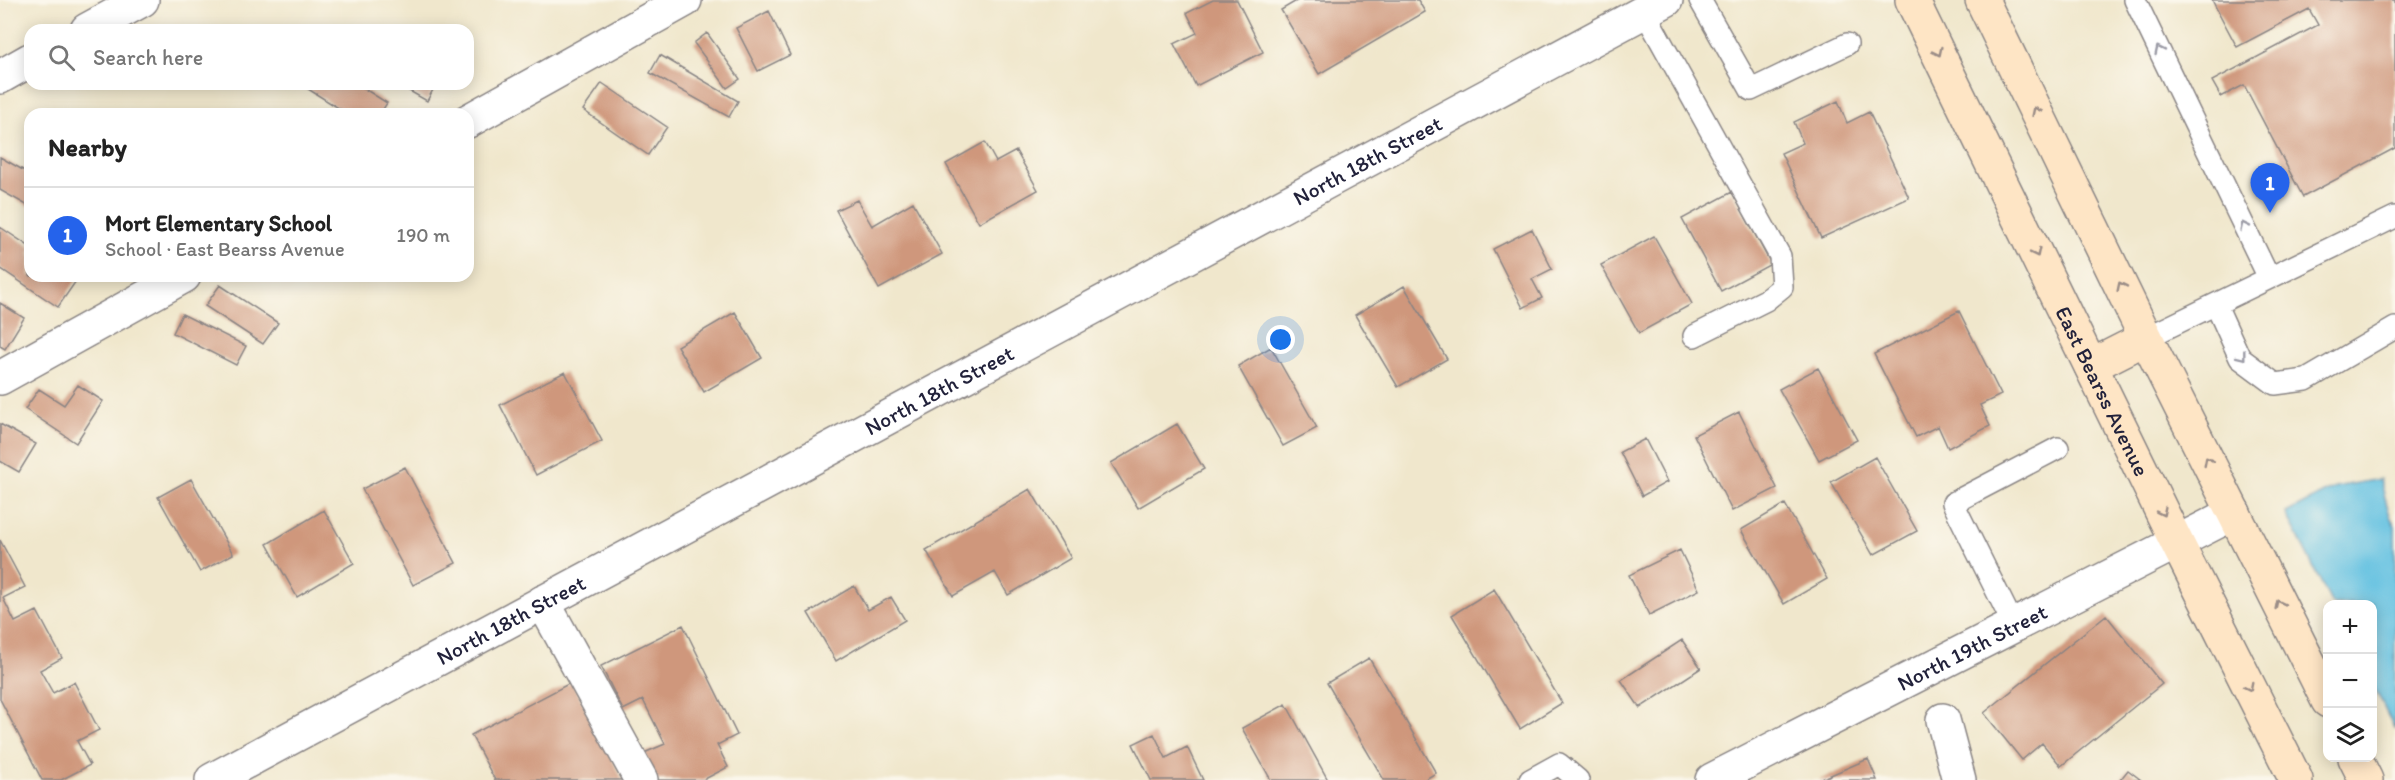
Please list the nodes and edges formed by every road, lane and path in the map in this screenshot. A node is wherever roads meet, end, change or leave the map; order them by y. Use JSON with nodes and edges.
{"nodes":[{"id":1,"x":142,"y":0,"type":"edge"},
{"id":2,"x":686,"y":0,"type":"edge"},
{"id":3,"x":1700,"y":0,"type":"edge"},
{"id":4,"x":1912,"y":0,"type":"edge"},
{"id":5,"x":1982,"y":0,"type":"edge"},
{"id":6,"x":2135,"y":0,"type":"edge"},
{"id":7,"x":1655,"y":6,"type":"edge"},
{"id":8,"x":98,"y":24,"type":"edge"},
{"id":9,"x":1847,"y":44,"type":"dead end"},
{"id":10,"x":24,"y":63,"type":"edge"},
{"id":11,"x":0,"y":77,"type":"edge"},
{"id":12,"x":474,"y":118,"type":"edge"},
{"id":13,"x":2395,"y":217,"type":"edge"},
{"id":14,"x":2269,"y":278,"type":"junction"},
{"id":15,"x":173,"y":282,"type":"edge"},
{"id":16,"x":2216,"y":305,"type":"junction"},
{"id":17,"x":2395,"y":328,"type":"edge"},
{"id":18,"x":1694,"y":336,"type":"dead end"},
{"id":19,"x":2146,"y":338,"type":"junction"},
{"id":20,"x":2091,"y":366,"type":"junction"},
{"id":21,"x":0,"y":378,"type":"edge"},
{"id":22,"x":2058,"y":448,"type":"dead end"},
{"id":23,"x":2234,"y":513,"type":"junction"},
{"id":24,"x":2177,"y":543,"type":"junction"},
{"id":25,"x":543,"y":602,"type":"junction"},
{"id":26,"x":2014,"y":626,"type":"junction"},
{"id":27,"x":2323,"y":691,"type":"edge"},
{"id":28,"x":1943,"y":720,"type":"dead end"},
{"id":29,"x":2357,"y":762,"type":"edge"},
{"id":30,"x":212,"y":780,"type":"edge"},
{"id":31,"x":641,"y":780,"type":"edge"},
{"id":32,"x":1530,"y":780,"type":"edge"},
{"id":33,"x":1578,"y":780,"type":"edge"},
{"id":34,"x":1712,"y":780,"type":"edge"},
{"id":35,"x":1959,"y":780,"type":"edge"},
{"id":36,"x":2296,"y":780,"type":"edge"},
{"id":37,"x":2366,"y":780,"type":"edge"}],
"edges":[{"from":1,"to":8,"type":"street"},
{"from":2,"to":12,"type":"street"},
{"from":3,"to":9,"type":"lane"},
{"from":4,"to":20,"type":"main road","name":"East Bearss Avenue","one_way":true},
{"from":19,"to":5,"type":"main road","one_way":true},
{"from":14,"to":6,"type":"lane","one_way":true},
{"from":7,"to":18,"type":"lane"},
{"from":7,"to":25,"type":"street","name":"North 18th Street"},
{"from":10,"to":11,"type":"street"},
{"from":13,"to":14,"type":"lane"},
{"from":14,"to":16,"type":"lane"},
{"from":15,"to":21,"type":"street"},
{"from":16,"to":17,"type":"lane","one_way":true},
{"from":16,"to":19,"type":"lane"},
{"from":19,"to":20,"type":"main road"},
{"from":23,"to":19,"type":"main road","one_way":true},
{"from":20,"to":24,"type":"main road","name":"East Bearss Avenue","one_way":true},
{"from":22,"to":26,"type":"lane"},
{"from":23,"to":24,"type":"street","name":"North 19th Street"},
{"from":27,"to":23,"type":"main road","one_way":true},
{"from":24,"to":26,"type":"street","name":"North 19th Street"},
{"from":24,"to":36,"type":"main road","name":"East Bearss Avenue","one_way":true},
{"from":25,"to":30,"type":"street","name":"North 18th Street"},
{"from":25,"to":31,"type":"street"},
{"from":26,"to":34,"type":"street","name":"North 19th Street"},
{"from":28,"to":35,"type":"street"},
{"from":29,"to":37,"type":"main road"},
{"from":32,"to":33,"type":"lane"}]}
